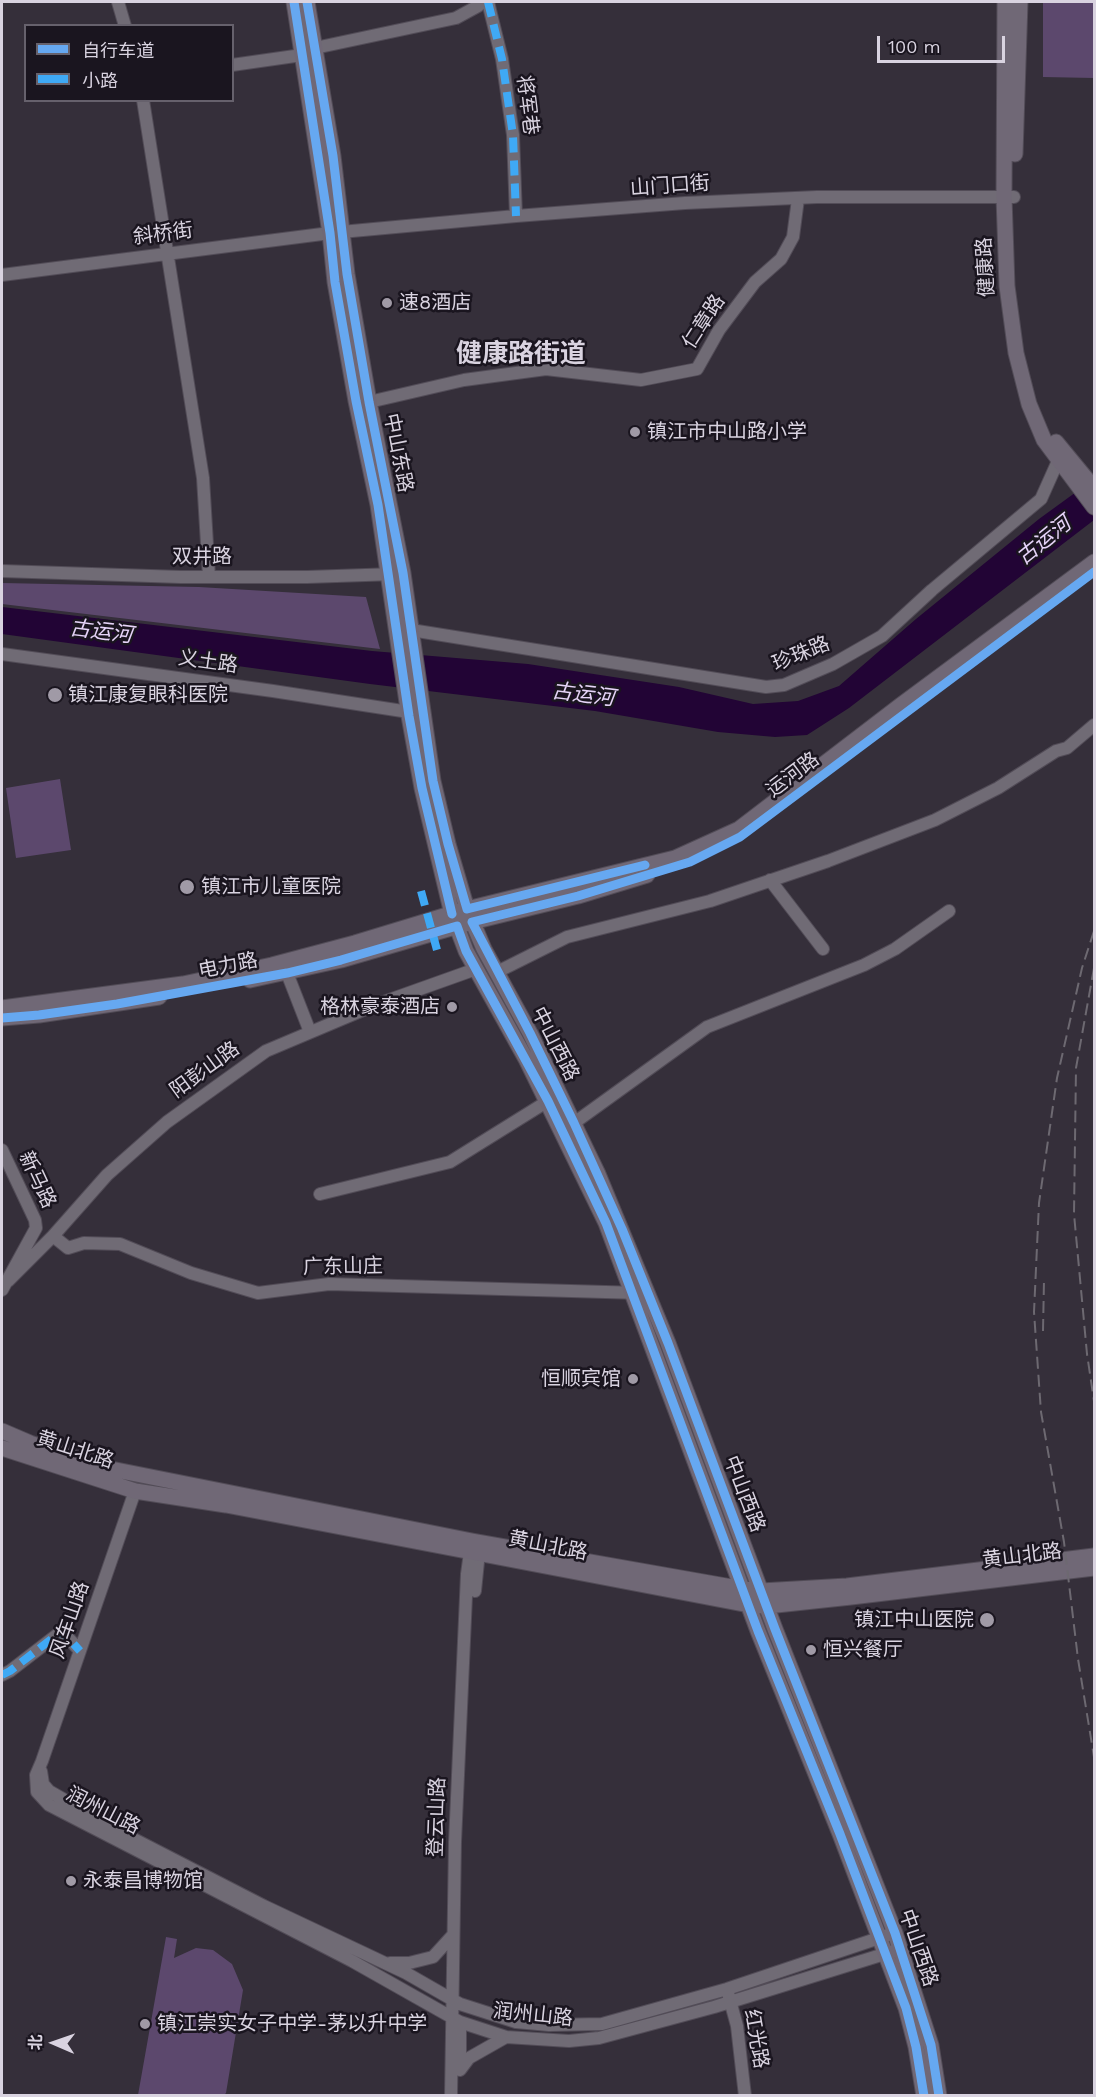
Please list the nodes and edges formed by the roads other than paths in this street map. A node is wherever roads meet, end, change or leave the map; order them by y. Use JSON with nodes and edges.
{"nodes":[{"id":1,"x":118,"y":2,"type":"edge"},
{"id":2,"x":294,"y":2,"type":"edge"},
{"id":3,"x":307,"y":2,"type":"edge"},
{"id":4,"x":480,"y":2,"type":"edge"},
{"id":5,"x":488,"y":2,"type":"edge"},
{"id":6,"x":1005,"y":2,"type":"edge"},
{"id":7,"x":1020,"y":2,"type":"edge"},
{"id":8,"x":124,"y":24,"type":"edge"},
{"id":9,"x":309,"y":52,"type":"junction"},
{"id":10,"x":234,"y":65,"type":"edge"},
{"id":11,"x":143,"y":102,"type":"edge"},
{"id":12,"x":1009,"y":197,"type":"junction"},
{"id":13,"x":798,"y":199,"type":"junction"},
{"id":14,"x":516,"y":216,"type":"junction"},
{"id":15,"x":337,"y":233,"type":"junction"},
{"id":16,"x":166,"y":254,"type":"junction"},
{"id":17,"x":3,"y":271,"type":"edge"},
{"id":18,"x":369,"y":402,"type":"junction"},
{"id":19,"x":1067,"y":466,"type":"junction"},
{"id":20,"x":1095,"y":488,"type":"edge"},
{"id":21,"x":1095,"y":507,"type":"edge"},
{"id":22,"x":1095,"y":562,"type":"edge"},
{"id":23,"x":2,"y":571,"type":"edge"},
{"id":24,"x":1095,"y":572,"type":"edge"},
{"id":25,"x":396,"y":574,"type":"junction"},
{"id":26,"x":208,"y":577,"type":"junction"},
{"id":27,"x":411,"y":630,"type":"junction"},
{"id":28,"x":405,"y":647,"type":"junction"},
{"id":29,"x":2,"y":654,"type":"edge"},
{"id":30,"x":412,"y":705,"type":"junction"},
{"id":31,"x":1095,"y":725,"type":"edge"},
{"id":32,"x":770,"y":880,"type":"junction"},
{"id":33,"x":949,"y":911,"type":"dead end"},
{"id":34,"x":462,"y":918,"type":"junction"},
{"id":35,"x":823,"y":949,"type":"dead end"},
{"id":36,"x":476,"y":969,"type":"junction"},
{"id":37,"x":496,"y":972,"type":"junction"},
{"id":38,"x":287,"y":973,"type":"junction"},
{"id":39,"x":2,"y":1008,"type":"edge"},
{"id":40,"x":2,"y":1018,"type":"edge"},
{"id":41,"x":310,"y":1032,"type":"junction"},
{"id":42,"x":548,"y":1101,"type":"junction"},
{"id":43,"x":574,"y":1122,"type":"junction"},
{"id":44,"x":2,"y":1150,"type":"edge"},
{"id":45,"x":320,"y":1194,"type":"dead end"},
{"id":46,"x":53,"y":1236,"type":"junction"},
{"id":47,"x":5,"y":1286,"type":"edge"},
{"id":48,"x":640,"y":1293,"type":"junction"},
{"id":49,"x":2,"y":1431,"type":"edge"},
{"id":50,"x":2,"y":1448,"type":"edge"},
{"id":51,"x":135,"y":1491,"type":"junction"},
{"id":52,"x":475,"y":1547,"type":"junction"},
{"id":53,"x":1095,"y":1556,"type":"edge"},
{"id":54,"x":1095,"y":1568,"type":"edge"},
{"id":55,"x":743,"y":1589,"type":"junction"},
{"id":56,"x":761,"y":1591,"type":"junction"},
{"id":57,"x":749,"y":1605,"type":"junction"},
{"id":58,"x":767,"y":1606,"type":"junction"},
{"id":59,"x":80,"y":1651,"type":"junction"},
{"id":60,"x":2,"y":1675,"type":"edge"},
{"id":61,"x":42,"y":1761,"type":"junction"},
{"id":62,"x":453,"y":1935,"type":"junction"},
{"id":63,"x":887,"y":1935,"type":"junction"},
{"id":64,"x":893,"y":1951,"type":"junction"},
{"id":65,"x":384,"y":1963,"type":"junction"},
{"id":66,"x":728,"y":1995,"type":"junction"},
{"id":67,"x":456,"y":2002,"type":"junction"},
{"id":68,"x":457,"y":2020,"type":"junction"},
{"id":69,"x":506,"y":2037,"type":"junction"},
{"id":70,"x":459,"y":2071,"type":"junction"},
{"id":71,"x":451,"y":2096,"type":"edge"},
{"id":72,"x":457,"y":2096,"type":"edge"},
{"id":73,"x":745,"y":2096,"type":"edge"},
{"id":74,"x":924,"y":2096,"type":"edge"},
{"id":75,"x":939,"y":2096,"type":"edge"}],
"edges":[{"from":1,"to":8,"type":"street"},
{"from":2,"to":9,"type":"main road","name":"中山东路"},
{"from":3,"to":9,"type":"main road","name":"中山东路"},
{"from":4,"to":9,"type":"street"},
{"from":5,"to":14,"type":"street","name":"将军巷"},
{"from":6,"to":12,"type":"main road","name":"健康路"},
{"from":7,"to":12,"type":"main road","name":"健康路"},
{"from":9,"to":10,"type":"street"},
{"from":9,"to":15,"type":"main road","name":"中山东路"},
{"from":11,"to":16,"type":"street"},
{"from":12,"to":13,"type":"street","name":"山门口街"},
{"from":12,"to":19,"type":"main road","name":"健康路"},
{"from":13,"to":14,"type":"street","name":"山门口街"},
{"from":13,"to":18,"type":"street","name":"仁章路"},
{"from":14,"to":15,"type":"street","name":"山门口街"},
{"from":15,"to":16,"type":"street","name":"斜桥街"},
{"from":15,"to":18,"type":"main road","name":"中山东路"},
{"from":15,"to":25,"type":"main road","name":"中山东路"},
{"from":16,"to":17,"type":"street","name":"斜桥街"},
{"from":16,"to":26,"type":"street"},
{"from":18,"to":25,"type":"main road","name":"中山东路"},
{"from":19,"to":20,"type":"main road","name":"健康路"},
{"from":19,"to":21,"type":"main road","name":"健康路"},
{"from":19,"to":27,"type":"street","name":"珍珠路"},
{"from":22,"to":34,"type":"main road","name":"运河路"},
{"from":23,"to":26,"type":"street","name":"双井路"},
{"from":24,"to":34,"type":"main road","name":"运河路"},
{"from":25,"to":26,"type":"street","name":"双井路"},
{"from":25,"to":27,"type":"main road","name":"中山东路"},
{"from":25,"to":28,"type":"main road","name":"中山东路"},
{"from":27,"to":28,"type":"main road","name":"中山东路"},
{"from":28,"to":30,"type":"main road","name":"中山东路"},
{"from":29,"to":30,"type":"street","name":"义土路"},
{"from":30,"to":34,"type":"main road","name":"中山东路"},
{"from":31,"to":32,"type":"street"},
{"from":32,"to":35,"type":"street"},
{"from":32,"to":37,"type":"street"},
{"from":33,"to":43,"type":"street"},
{"from":34,"to":36,"type":"main road","name":"中山西路"},
{"from":34,"to":37,"type":"main road","name":"中山西路"},
{"from":34,"to":38,"type":"main road","name":"电力路"},
{"from":34,"to":39,"type":"main road","name":"电力路"},
{"from":36,"to":41,"type":"street","name":"阳彭山路"},
{"from":36,"to":42,"type":"main road","name":"中山西路"},
{"from":37,"to":43,"type":"main road","name":"中山西路"},
{"from":38,"to":40,"type":"main road","name":"电力路"},
{"from":38,"to":41,"type":"street"},
{"from":41,"to":46,"type":"street","name":"阳彭山路"},
{"from":42,"to":45,"type":"street"},
{"from":42,"to":48,"type":"main road","name":"中山西路"},
{"from":43,"to":48,"type":"main road","name":"中山西路"},
{"from":44,"to":47,"type":"street","name":"新马路"},
{"from":46,"to":47,"type":"street","name":"阳彭山路"},
{"from":46,"to":48,"type":"street","name":"广东山庄"},
{"from":48,"to":55,"type":"main road","name":"中山西路"},
{"from":48,"to":56,"type":"main road","name":"中山西路"},
{"from":49,"to":52,"type":"main road","name":"黄山北路"},
{"from":50,"to":51,"type":"main road","name":"黄山北路"},
{"from":51,"to":52,"type":"main road","name":"黄山北路"},
{"from":51,"to":59,"type":"street","name":"风车山路"},
{"from":52,"to":55,"type":"main road","name":"黄山北路"},
{"from":52,"to":57,"type":"main road","name":"黄山北路"},
{"from":52,"to":62,"type":"street","name":"登云山路"},
{"from":52,"to":67,"type":"street","name":"登云山路"},
{"from":53,"to":56,"type":"main road","name":"黄山北路"},
{"from":54,"to":58,"type":"main road","name":"黄山北路"},
{"from":55,"to":56,"type":"main road","name":"黄山北路"},
{"from":55,"to":57,"type":"main road","name":"中山西路"},
{"from":56,"to":58,"type":"main road","name":"中山西路"},
{"from":57,"to":58,"type":"main road","name":"黄山北路"},
{"from":57,"to":63,"type":"main road","name":"中山西路"},
{"from":58,"to":63,"type":"main road","name":"中山西路"},
{"from":59,"to":60,"type":"street"},
{"from":59,"to":61,"type":"street","name":"风车山路"},
{"from":61,"to":65,"type":"street","name":"润州山路"},
{"from":61,"to":68,"type":"street","name":"润州山路"},
{"from":62,"to":65,"type":"street"},
{"from":62,"to":67,"type":"street","name":"登云山路"},
{"from":63,"to":64,"type":"main road","name":"中山西路"},
{"from":63,"to":66,"type":"street","name":"润州山路"},
{"from":64,"to":66,"type":"street","name":"润州山路"},
{"from":64,"to":74,"type":"main road","name":"中山西路"},
{"from":64,"to":75,"type":"main road","name":"中山西路"},
{"from":65,"to":67,"type":"street","name":"润州山路"},
{"from":66,"to":67,"type":"street","name":"润州山路"},
{"from":66,"to":69,"type":"street","name":"润州山路"},
{"from":66,"to":73,"type":"street","name":"红光路"},
{"from":67,"to":68,"type":"street","name":"登云山路"},
{"from":68,"to":69,"type":"street","name":"润州山路"},
{"from":68,"to":70,"type":"street","name":"登云山路"},
{"from":68,"to":71,"type":"street","name":"登云山路"},
{"from":69,"to":70,"type":"street"},
{"from":70,"to":72,"type":"street","name":"登云山路"}]}
